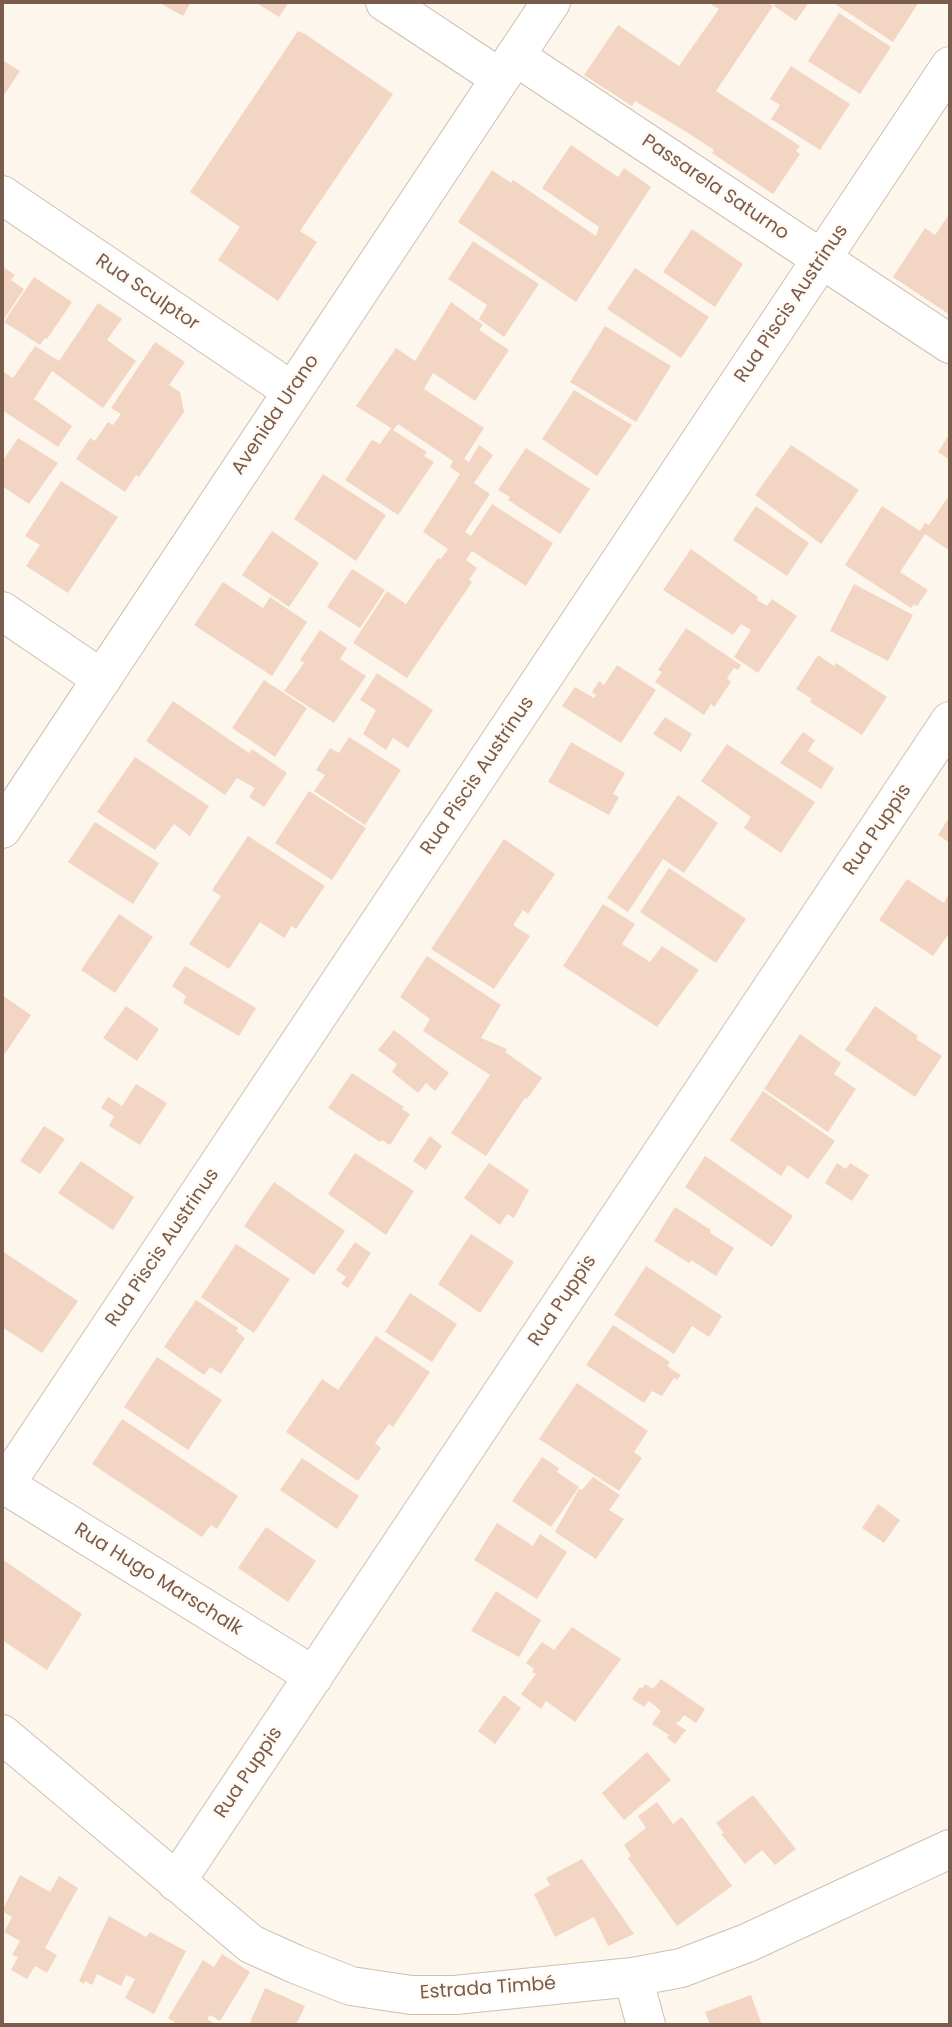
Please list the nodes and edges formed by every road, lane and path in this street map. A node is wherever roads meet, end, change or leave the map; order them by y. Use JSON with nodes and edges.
{"nodes":[{"id":1,"x":385,"y":2,"type":"edge"},
{"id":2,"x":551,"y":2,"type":"edge"},
{"id":3,"x":950,"y":66,"type":"edge"},
{"id":4,"x":508,"y":67,"type":"junction"},
{"id":5,"x":2,"y":195,"type":"edge"},
{"id":6,"x":822,"y":259,"type":"junction"},
{"id":7,"x":950,"y":344,"type":"edge"},
{"id":8,"x":292,"y":391,"type":"junction"},
{"id":9,"x":2,"y":611,"type":"edge"},
{"id":10,"x":102,"y":679,"type":"junction"},
{"id":11,"x":950,"y":720,"type":"edge"},
{"id":12,"x":2,"y":830,"type":"edge"},
{"id":13,"x":3,"y":1484,"type":"edge"},
{"id":14,"x":314,"y":1676,"type":"junction"},
{"id":15,"x":2,"y":1734,"type":"edge"},
{"id":16,"x":950,"y":1849,"type":"edge"},
{"id":17,"x":176,"y":1882,"type":"junction"},
{"id":18,"x":633,"y":1977,"type":"junction"},
{"id":19,"x":646,"y":2025,"type":"edge"}],
"edges":[{"from":1,"to":4,"type":"street","name":"Passarela Saturno"},
{"from":2,"to":4,"type":"street","name":"Avenida Urano"},
{"from":3,"to":6,"type":"street","name":"Rua Piscis Austrinus"},
{"from":4,"to":6,"type":"street","name":"Passarela Saturno"},
{"from":4,"to":8,"type":"street","name":"Avenida Urano"},
{"from":5,"to":8,"type":"street","name":"Rua Sculptor"},
{"from":6,"to":7,"type":"street","name":"Passarela Saturno"},
{"from":6,"to":13,"type":"street","name":"Rua Piscis Austrinus"},
{"from":8,"to":10,"type":"street","name":"Avenida Urano"},
{"from":9,"to":10,"type":"street"},
{"from":10,"to":12,"type":"street","name":"Avenida Urano"},
{"from":11,"to":14,"type":"street","name":"Rua Puppis"},
{"from":13,"to":14,"type":"street","name":"Rua Hugo Marschalk"},
{"from":14,"to":17,"type":"street","name":"Rua Puppis"},
{"from":15,"to":17,"type":"street","name":"Estrada Timbé"},
{"from":16,"to":18,"type":"street","name":"Estrada Timbé"},
{"from":17,"to":18,"type":"street","name":"Estrada Timbé"},
{"from":18,"to":19,"type":"street"}]}
